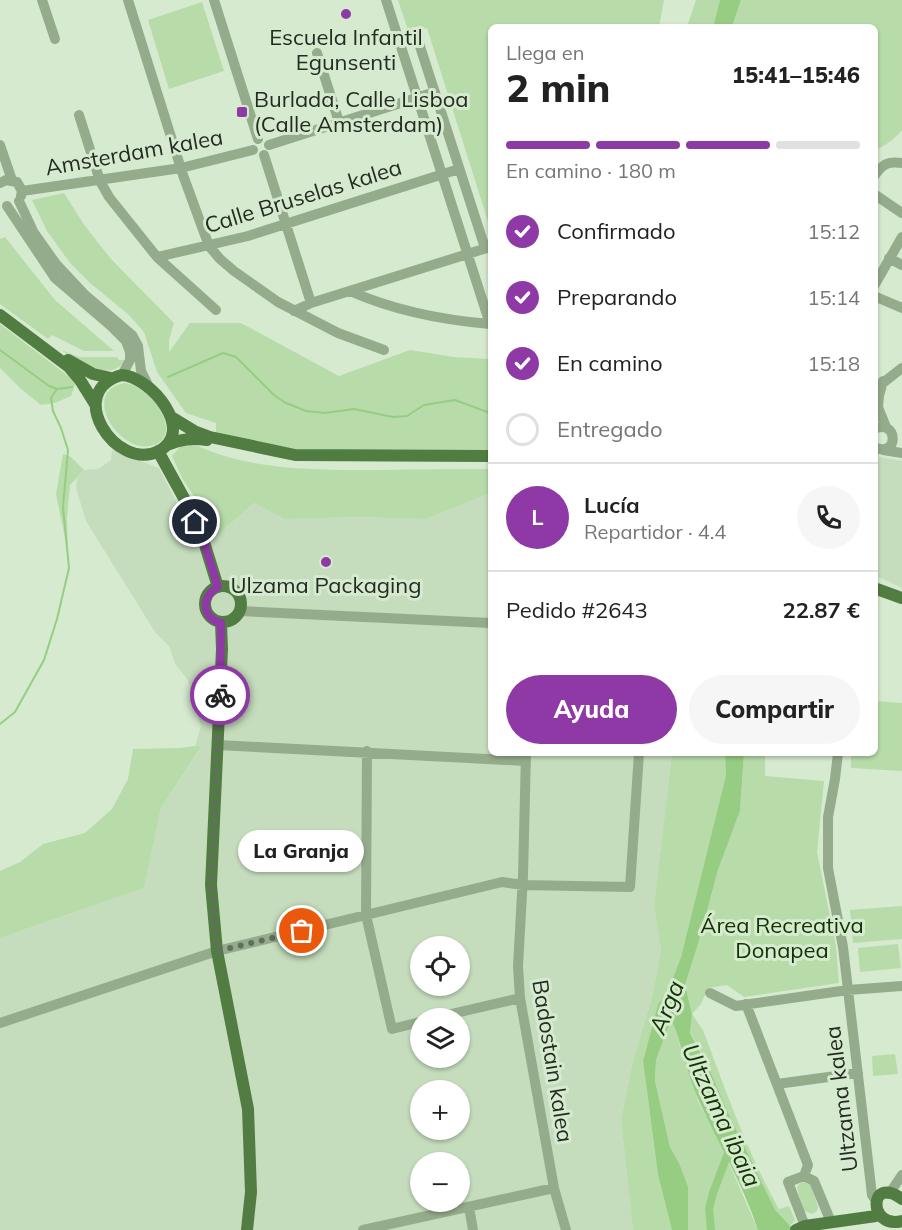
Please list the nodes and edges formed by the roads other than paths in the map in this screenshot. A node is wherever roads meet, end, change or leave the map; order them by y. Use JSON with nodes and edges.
{"nodes":[{"id":1,"x":42,"y":0,"type":"edge"},
{"id":2,"x":128,"y":0,"type":"edge"},
{"id":3,"x":214,"y":0,"type":"edge"},
{"id":4,"x":386,"y":0,"type":"edge"},
{"id":5,"x":416,"y":34,"type":"dead end"},
{"id":6,"x":55,"y":39,"type":"dead end"},
{"id":7,"x":317,"y":53,"type":"dead end"},
{"id":8,"x":435,"y":92,"type":"junction"},
{"id":9,"x":416,"y":96,"type":"junction"},
{"id":10,"x":79,"y":115,"type":"dead end"},
{"id":11,"x":339,"y":122,"type":"junction"},
{"id":12,"x":258,"y":139,"type":"junction"},
{"id":13,"x":0,"y":145,"type":"edge"},
{"id":14,"x":269,"y":145,"type":"junction"},
{"id":15,"x":253,"y":150,"type":"junction"},
{"id":16,"x":264,"y":155,"type":"junction"},
{"id":17,"x":902,"y":164,"type":"edge"},
{"id":18,"x":181,"y":168,"type":"junction"},
{"id":19,"x":459,"y":169,"type":"junction"},
{"id":20,"x":878,"y":171,"type":"edge"},
{"id":21,"x":442,"y":175,"type":"junction"},
{"id":22,"x":12,"y":180,"type":"junction"},
{"id":23,"x":0,"y":181,"type":"edge"},
{"id":24,"x":100,"y":181,"type":"junction"},
{"id":25,"x":20,"y":196,"type":"junction"},
{"id":26,"x":878,"y":197,"type":"edge"},
{"id":27,"x":3,"y":204,"type":"edge"},
{"id":28,"x":902,"y":213,"type":"edge"},
{"id":29,"x":286,"y":225,"type":"junction"},
{"id":30,"x":902,"y":237,"type":"edge"},
{"id":31,"x":209,"y":246,"type":"junction"},
{"id":32,"x":488,"y":247,"type":"edge"},
{"id":33,"x":467,"y":253,"type":"junction"},
{"id":34,"x":157,"y":257,"type":"junction"},
{"id":35,"x":889,"y":258,"type":"junction"},
{"id":36,"x":902,"y":265,"type":"edge"},
{"id":37,"x":878,"y":266,"type":"edge"},
{"id":38,"x":878,"y":279,"type":"edge"},
{"id":39,"x":350,"y":291,"type":"junction"},
{"id":40,"x":878,"y":298,"type":"edge"},
{"id":41,"x":311,"y":303,"type":"junction"},
{"id":42,"x":902,"y":308,"type":"edge"},
{"id":43,"x":0,"y":310,"type":"edge"},
{"id":44,"x":216,"y":310,"type":"dead end"},
{"id":45,"x":294,"y":311,"type":"junction"},
{"id":46,"x":0,"y":315,"type":"edge"},
{"id":47,"x":488,"y":318,"type":"edge"},
{"id":48,"x":488,"y":324,"type":"edge"},
{"id":49,"x":384,"y":350,"type":"dead end"},
{"id":50,"x":902,"y":368,"type":"edge"},
{"id":51,"x":116,"y":377,"type":"junction"},
{"id":52,"x":883,"y":381,"type":"junction"},
{"id":53,"x":878,"y":386,"type":"edge"},
{"id":54,"x":149,"y":387,"type":"junction"},
{"id":55,"x":95,"y":404,"type":"junction"},
{"id":56,"x":171,"y":417,"type":"junction"},
{"id":57,"x":878,"y":428,"type":"edge"},
{"id":58,"x":886,"y":428,"type":"junction"},
{"id":59,"x":163,"y":448,"type":"junction"},
{"id":60,"x":879,"y":449,"type":"edge"},
{"id":61,"x":902,"y":453,"type":"edge"},
{"id":62,"x":488,"y":456,"type":"edge"},
{"id":63,"x":488,"y":461,"type":"edge"},
{"id":64,"x":218,"y":587,"type":"junction"},
{"id":65,"x":878,"y":587,"type":"edge"},
{"id":66,"x":902,"y":597,"type":"edge"},
{"id":67,"x":240,"y":611,"type":"junction"},
{"id":68,"x":221,"y":623,"type":"junction"},
{"id":69,"x":488,"y":623,"type":"edge"},
{"id":70,"x":218,"y":745,"type":"junction"},
{"id":71,"x":367,"y":751,"type":"junction"},
{"id":72,"x":488,"y":756,"type":"edge"},
{"id":73,"x":500,"y":756,"type":"edge"},
{"id":74,"x":639,"y":756,"type":"edge"},
{"id":75,"x":838,"y":756,"type":"edge"},
{"id":76,"x":526,"y":757,"type":"edge"},
{"id":77,"x":523,"y":885,"type":"junction"},
{"id":78,"x":366,"y":915,"type":"junction"},
{"id":79,"x":217,"y":951,"type":"junction"},
{"id":80,"x":902,"y":986,"type":"edge"},
{"id":81,"x":848,"y":990,"type":"junction"},
{"id":82,"x":710,"y":993,"type":"dead end"},
{"id":83,"x":519,"y":998,"type":"junction"},
{"id":84,"x":746,"y":1004,"type":"junction"},
{"id":85,"x":470,"y":1010,"type":"edge"},
{"id":86,"x":0,"y":1023,"type":"edge"},
{"id":87,"x":410,"y":1024,"type":"edge"},
{"id":88,"x":858,"y":1073,"type":"junction"},
{"id":89,"x":777,"y":1084,"type":"junction"},
{"id":90,"x":902,"y":1175,"type":"edge"},
{"id":91,"x":804,"y":1176,"type":"junction"},
{"id":92,"x":554,"y":1188,"type":"junction"},
{"id":93,"x":889,"y":1194,"type":"junction"},
{"id":94,"x":902,"y":1198,"type":"edge"},
{"id":95,"x":877,"y":1202,"type":"junction"},
{"id":96,"x":470,"y":1207,"type":"edge"},
{"id":97,"x":446,"y":1212,"type":"edge"},
{"id":98,"x":470,"y":1212,"type":"edge"},
{"id":99,"x":876,"y":1216,"type":"junction"},
{"id":100,"x":831,"y":1222,"type":"junction"},
{"id":101,"x":901,"y":1223,"type":"edge"},
{"id":102,"x":800,"y":1228,"type":"edge"},
{"id":103,"x":247,"y":1230,"type":"edge"},
{"id":104,"x":363,"y":1230,"type":"edge"},
{"id":105,"x":473,"y":1230,"type":"edge"},
{"id":106,"x":566,"y":1230,"type":"edge"}],
"edges":[{"from":1,"to":6,"type":"street"},
{"from":2,"to":18,"type":"street"},
{"from":3,"to":12,"type":"street"},
{"from":4,"to":9,"type":"street"},
{"from":5,"to":8,"type":"street"},
{"from":7,"to":11,"type":"street"},
{"from":8,"to":9,"type":"street"},
{"from":8,"to":19,"type":"street"},
{"from":9,"to":11,"type":"street"},
{"from":9,"to":21,"type":"street"},
{"from":10,"to":24,"type":"street"},
{"from":11,"to":14,"type":"street"},
{"from":12,"to":14,"type":"street"},
{"from":12,"to":15,"type":"street"},
{"from":13,"to":22,"type":"street"},
{"from":14,"to":16,"type":"street"},
{"from":15,"to":16,"type":"street"},
{"from":15,"to":18,"type":"street","name":"Amsterdam kalea"},
{"from":16,"to":29,"type":"street"},
{"from":17,"to":20,"type":"street"},
{"from":18,"to":24,"type":"street","name":"Amsterdam kalea"},
{"from":18,"to":31,"type":"street"},
{"from":19,"to":21,"type":"street","name":"Calle Bruselas kalea"},
{"from":19,"to":32,"type":"street"},
{"from":21,"to":29,"type":"street","name":"Calle Bruselas kalea"},
{"from":21,"to":33,"type":"street"},
{"from":22,"to":23,"type":"street"},
{"from":22,"to":25,"type":"street"},
{"from":24,"to":25,"type":"street","name":"Amsterdam kalea"},
{"from":24,"to":34,"type":"street"},
{"from":25,"to":27,"type":"street","name":"Amsterdam kalea"},
{"from":25,"to":54,"type":"street"},
{"from":26,"to":28,"type":"street"},
{"from":27,"to":51,"type":"street"},
{"from":29,"to":31,"type":"street","name":"Calle Bruselas kalea"},
{"from":29,"to":41,"type":"street"},
{"from":30,"to":35,"type":"street"},
{"from":31,"to":34,"type":"street","name":"Calle Bruselas kalea"},
{"from":31,"to":45,"type":"street"},
{"from":32,"to":33,"type":"street"},
{"from":33,"to":39,"type":"street"},
{"from":33,"to":47,"type":"street"},
{"from":34,"to":44,"type":"street"},
{"from":35,"to":36,"type":"street"},
{"from":35,"to":37,"type":"street"},
{"from":35,"to":38,"type":"street"},
{"from":39,"to":41,"type":"street"},
{"from":39,"to":48,"type":"street"},
{"from":40,"to":42,"type":"street"},
{"from":41,"to":45,"type":"street"},
{"from":43,"to":51,"type":"main road"},
{"from":45,"to":49,"type":"street"},
{"from":46,"to":55,"type":"main road"},
{"from":50,"to":52,"type":"street"},
{"from":51,"to":54,"type":"main road"},
{"from":51,"to":55,"type":"main road"},
{"from":52,"to":53,"type":"street"},
{"from":52,"to":58,"type":"street"},
{"from":54,"to":56,"type":"main road"},
{"from":55,"to":59,"type":"main road"},
{"from":56,"to":59,"type":"main road"},
{"from":56,"to":62,"type":"main road"},
{"from":57,"to":58,"type":"street"},
{"from":58,"to":60,"type":"street"},
{"from":59,"to":63,"type":"main road"},
{"from":59,"to":64,"type":"main road"},
{"from":60,"to":61,"type":"street"},
{"from":64,"to":67,"type":"main road"},
{"from":64,"to":68,"type":"main road"},
{"from":65,"to":66,"type":"main road"},
{"from":67,"to":68,"type":"main road"},
{"from":67,"to":69,"type":"street"},
{"from":68,"to":70,"type":"main road"},
{"from":70,"to":71,"type":"street"},
{"from":70,"to":79,"type":"main road"},
{"from":71,"to":72,"type":"street"},
{"from":71,"to":78,"type":"street"},
{"from":73,"to":76,"type":"street"},
{"from":74,"to":77,"type":"street"},
{"from":75,"to":81,"type":"street","name":"Ultzama kalea"},
{"from":76,"to":77,"type":"street","name":"Badostain kalea"},
{"from":77,"to":78,"type":"street"},
{"from":77,"to":83,"type":"street","name":"Badostain kalea"},
{"from":78,"to":79,"type":"street"},
{"from":78,"to":87,"type":"street"},
{"from":79,"to":86,"type":"street"},
{"from":79,"to":103,"type":"main road"},
{"from":80,"to":81,"type":"street"},
{"from":81,"to":84,"type":"street"},
{"from":81,"to":88,"type":"street","name":"Ultzama kalea"},
{"from":82,"to":84,"type":"street"},
{"from":83,"to":85,"type":"street"},
{"from":83,"to":92,"type":"street","name":"Badostain kalea"},
{"from":84,"to":89,"type":"street"},
{"from":88,"to":89,"type":"street"},
{"from":88,"to":95,"type":"street","name":"Ultzama kalea"},
{"from":89,"to":91,"type":"street"},
{"from":90,"to":93,"type":"street"},
{"from":91,"to":100,"type":"street"},
{"from":91,"to":102,"type":"street"},
{"from":92,"to":96,"type":"street"},
{"from":92,"to":106,"type":"street","name":"Badostain kalea"},
{"from":93,"to":94,"type":"main road"},
{"from":93,"to":95,"type":"main road"},
{"from":95,"to":99,"type":"main road"},
{"from":97,"to":104,"type":"street"},
{"from":98,"to":105,"type":"street"},
{"from":99,"to":100,"type":"main road"},
{"from":99,"to":101,"type":"main road"},
{"from":100,"to":102,"type":"main road"}]}
